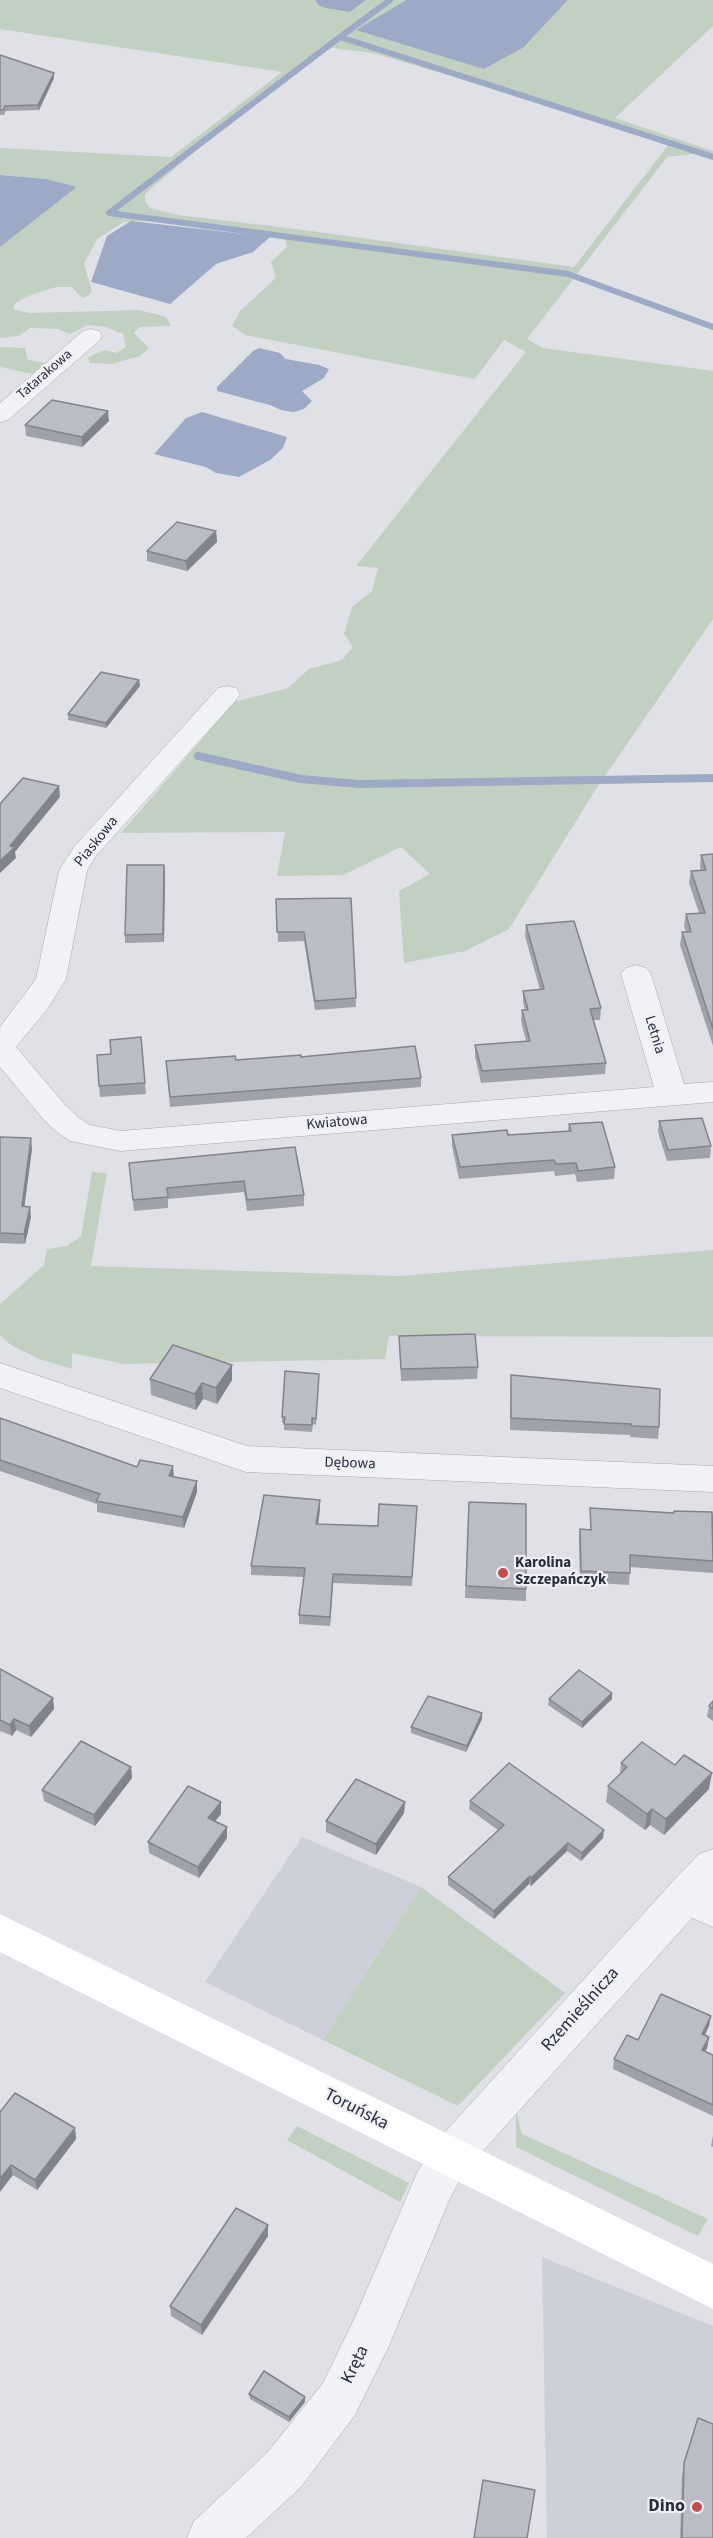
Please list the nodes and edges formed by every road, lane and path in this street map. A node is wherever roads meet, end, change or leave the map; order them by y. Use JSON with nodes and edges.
{"nodes":[{"id":1,"x":91,"y":336,"type":"dead end"},
{"id":2,"x":0,"y":415,"type":"edge"},
{"id":3,"x":227,"y":694,"type":"dead end"},
{"id":4,"x":636,"y":974,"type":"dead end"},
{"id":5,"x":0,"y":1047,"type":"edge"},
{"id":6,"x":713,"y":1092,"type":"edge"},
{"id":7,"x":672,"y":1095,"type":"junction"},
{"id":8,"x":0,"y":1375,"type":"edge"},
{"id":9,"x":713,"y":1479,"type":"edge"},
{"id":10,"x":705,"y":1889,"type":"edge"},
{"id":11,"x":0,"y":1932,"type":"edge"},
{"id":12,"x":450,"y":2157,"type":"junction"},
{"id":13,"x":713,"y":2287,"type":"edge"},
{"id":14,"x":210,"y":2538,"type":"edge"}],
"edges":[{"from":1,"to":2,"type":"street","name":"Tatarakowa"},
{"from":3,"to":5,"type":"street","name":"Piaskowa"},
{"from":4,"to":7,"type":"street","name":"Letnia"},
{"from":5,"to":7,"type":"street","name":"Kwiatowa"},
{"from":6,"to":7,"type":"street","name":"Kwiatowa"},
{"from":8,"to":9,"type":"street","name":"Dębowa"},
{"from":10,"to":12,"type":"street","name":"Rzemieślnicza"},
{"from":11,"to":12,"type":"main road","name":"Toruńska"},
{"from":12,"to":13,"type":"main road","name":"Toruńska"},
{"from":12,"to":14,"type":"street","name":"Kręta"}]}
